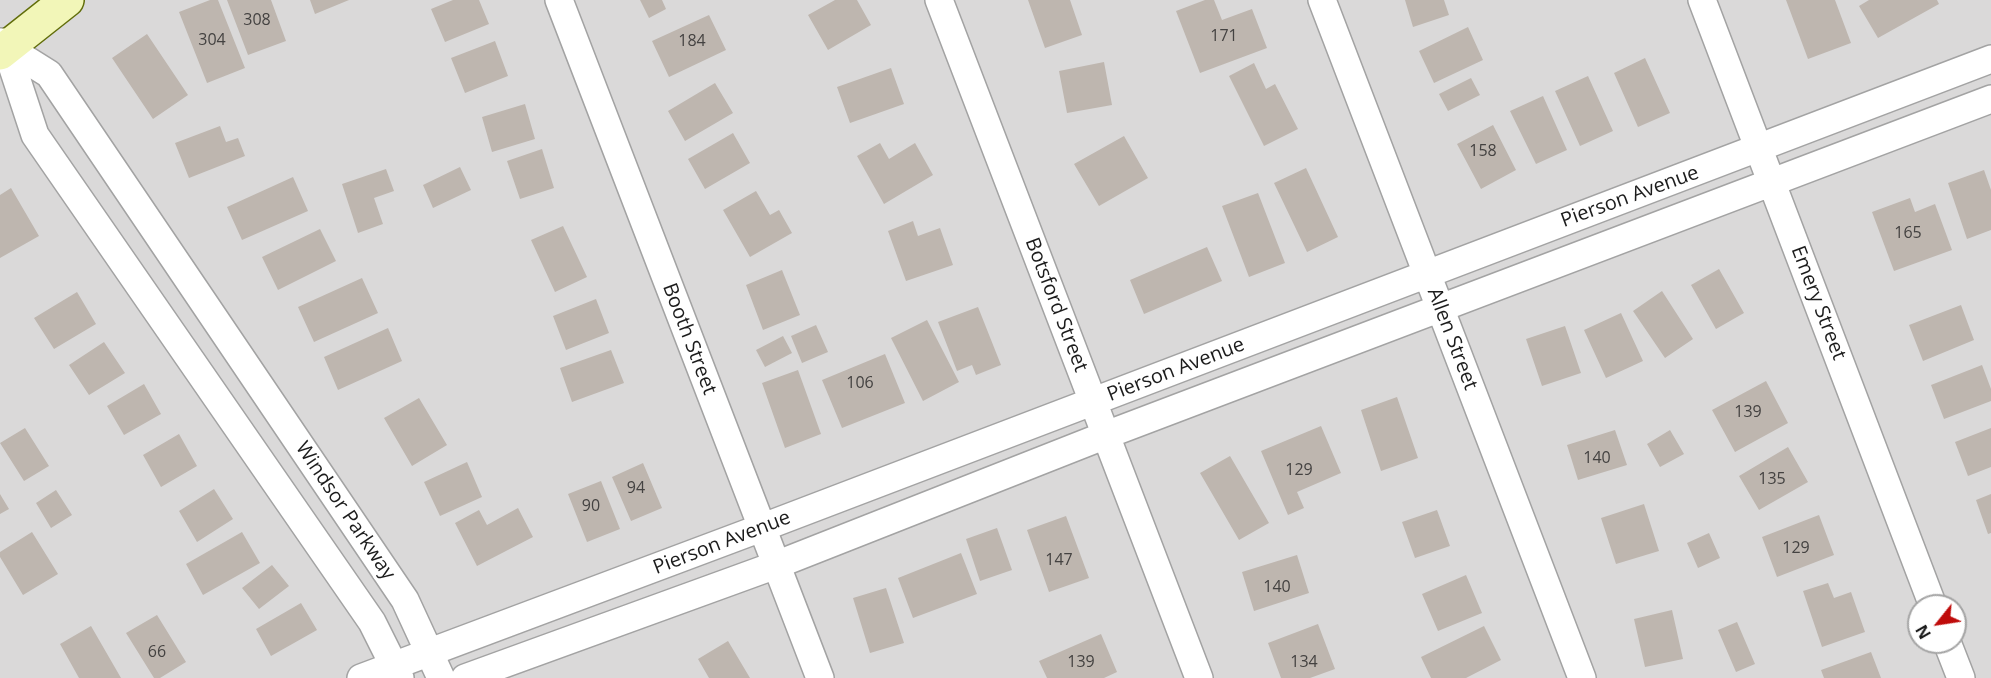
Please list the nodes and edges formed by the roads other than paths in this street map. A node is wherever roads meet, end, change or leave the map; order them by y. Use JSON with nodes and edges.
{"nodes":[{"id":1,"x":560,"y":0,"type":"edge"},
{"id":2,"x":939,"y":0,"type":"edge"},
{"id":3,"x":1322,"y":0,"type":"edge"},
{"id":4,"x":1702,"y":0,"type":"edge"},
{"id":5,"x":64,"y":1,"type":"edge"},
{"id":6,"x":2,"y":46,"type":"edge"},
{"id":7,"x":1991,"y":59,"type":"edge"},
{"id":8,"x":1991,"y":99,"type":"edge"},
{"id":9,"x":1758,"y":149,"type":"junction"},
{"id":10,"x":1772,"y":182,"type":"junction"},
{"id":11,"x":1427,"y":273,"type":"junction"},
{"id":12,"x":1441,"y":309,"type":"junction"},
{"id":13,"x":237,"y":351,"type":"junction"},
{"id":14,"x":201,"y":373,"type":"junction"},
{"id":15,"x":1093,"y":402,"type":"junction"},
{"id":16,"x":1106,"y":435,"type":"junction"},
{"id":17,"x":761,"y":528,"type":"junction"},
{"id":18,"x":776,"y":565,"type":"junction"},
{"id":19,"x":1928,"y":594,"type":"edge"},
{"id":20,"x":430,"y":652,"type":"junction"},
{"id":21,"x":1952,"y":654,"type":"edge"},
{"id":22,"x":397,"y":672,"type":"edge"},
{"id":23,"x":360,"y":678,"type":"edge"},
{"id":24,"x":441,"y":678,"type":"edge"},
{"id":25,"x":465,"y":678,"type":"edge"},
{"id":26,"x":820,"y":678,"type":"edge"},
{"id":27,"x":1199,"y":678,"type":"edge"},
{"id":28,"x":1582,"y":678,"type":"edge"},
{"id":29,"x":1961,"y":678,"type":"edge"}],
"edges":[{"from":1,"to":17,"type":"street","name":"Booth Street"},
{"from":2,"to":15,"type":"street","name":"Botsford Street"},
{"from":3,"to":11,"type":"street","name":"Allen Street"},
{"from":4,"to":9,"type":"street","name":"Emery Street"},
{"from":5,"to":6,"type":"main road"},
{"from":6,"to":13,"type":"street","name":"Windsor Parkway"},
{"from":6,"to":14,"type":"street","name":"Windsor Parkway"},
{"from":7,"to":9,"type":"street","name":"Pierson Avenue"},
{"from":8,"to":10,"type":"street","name":"Pierson Avenue"},
{"from":9,"to":10,"type":"street","name":"Emery Street"},
{"from":9,"to":11,"type":"street","name":"Pierson Avenue"},
{"from":10,"to":12,"type":"street","name":"Pierson Avenue"},
{"from":10,"to":19,"type":"street","name":"Emery Street"},
{"from":11,"to":12,"type":"street","name":"Allen Street"},
{"from":11,"to":15,"type":"street","name":"Pierson Avenue"},
{"from":12,"to":16,"type":"street","name":"Pierson Avenue"},
{"from":12,"to":28,"type":"street","name":"Allen Street"},
{"from":13,"to":14,"type":"street"},
{"from":13,"to":20,"type":"street","name":"Windsor Parkway"},
{"from":14,"to":22,"type":"street","name":"Windsor Parkway"},
{"from":15,"to":16,"type":"street","name":"Botsford Street"},
{"from":15,"to":17,"type":"street","name":"Pierson Avenue"},
{"from":16,"to":18,"type":"street","name":"Pierson Avenue"},
{"from":16,"to":27,"type":"street","name":"Botsford Street"},
{"from":17,"to":18,"type":"street","name":"Booth Street"},
{"from":17,"to":20,"type":"street","name":"Pierson Avenue"},
{"from":18,"to":25,"type":"street","name":"Pierson Avenue"},
{"from":18,"to":26,"type":"street","name":"Booth Street"},
{"from":20,"to":22,"type":"street","name":"Pierson Avenue"},
{"from":20,"to":24,"type":"street","name":"Windsor Parkway"},
{"from":21,"to":29,"type":"street"},
{"from":22,"to":23,"type":"street","name":"Pierson Avenue"}]}
